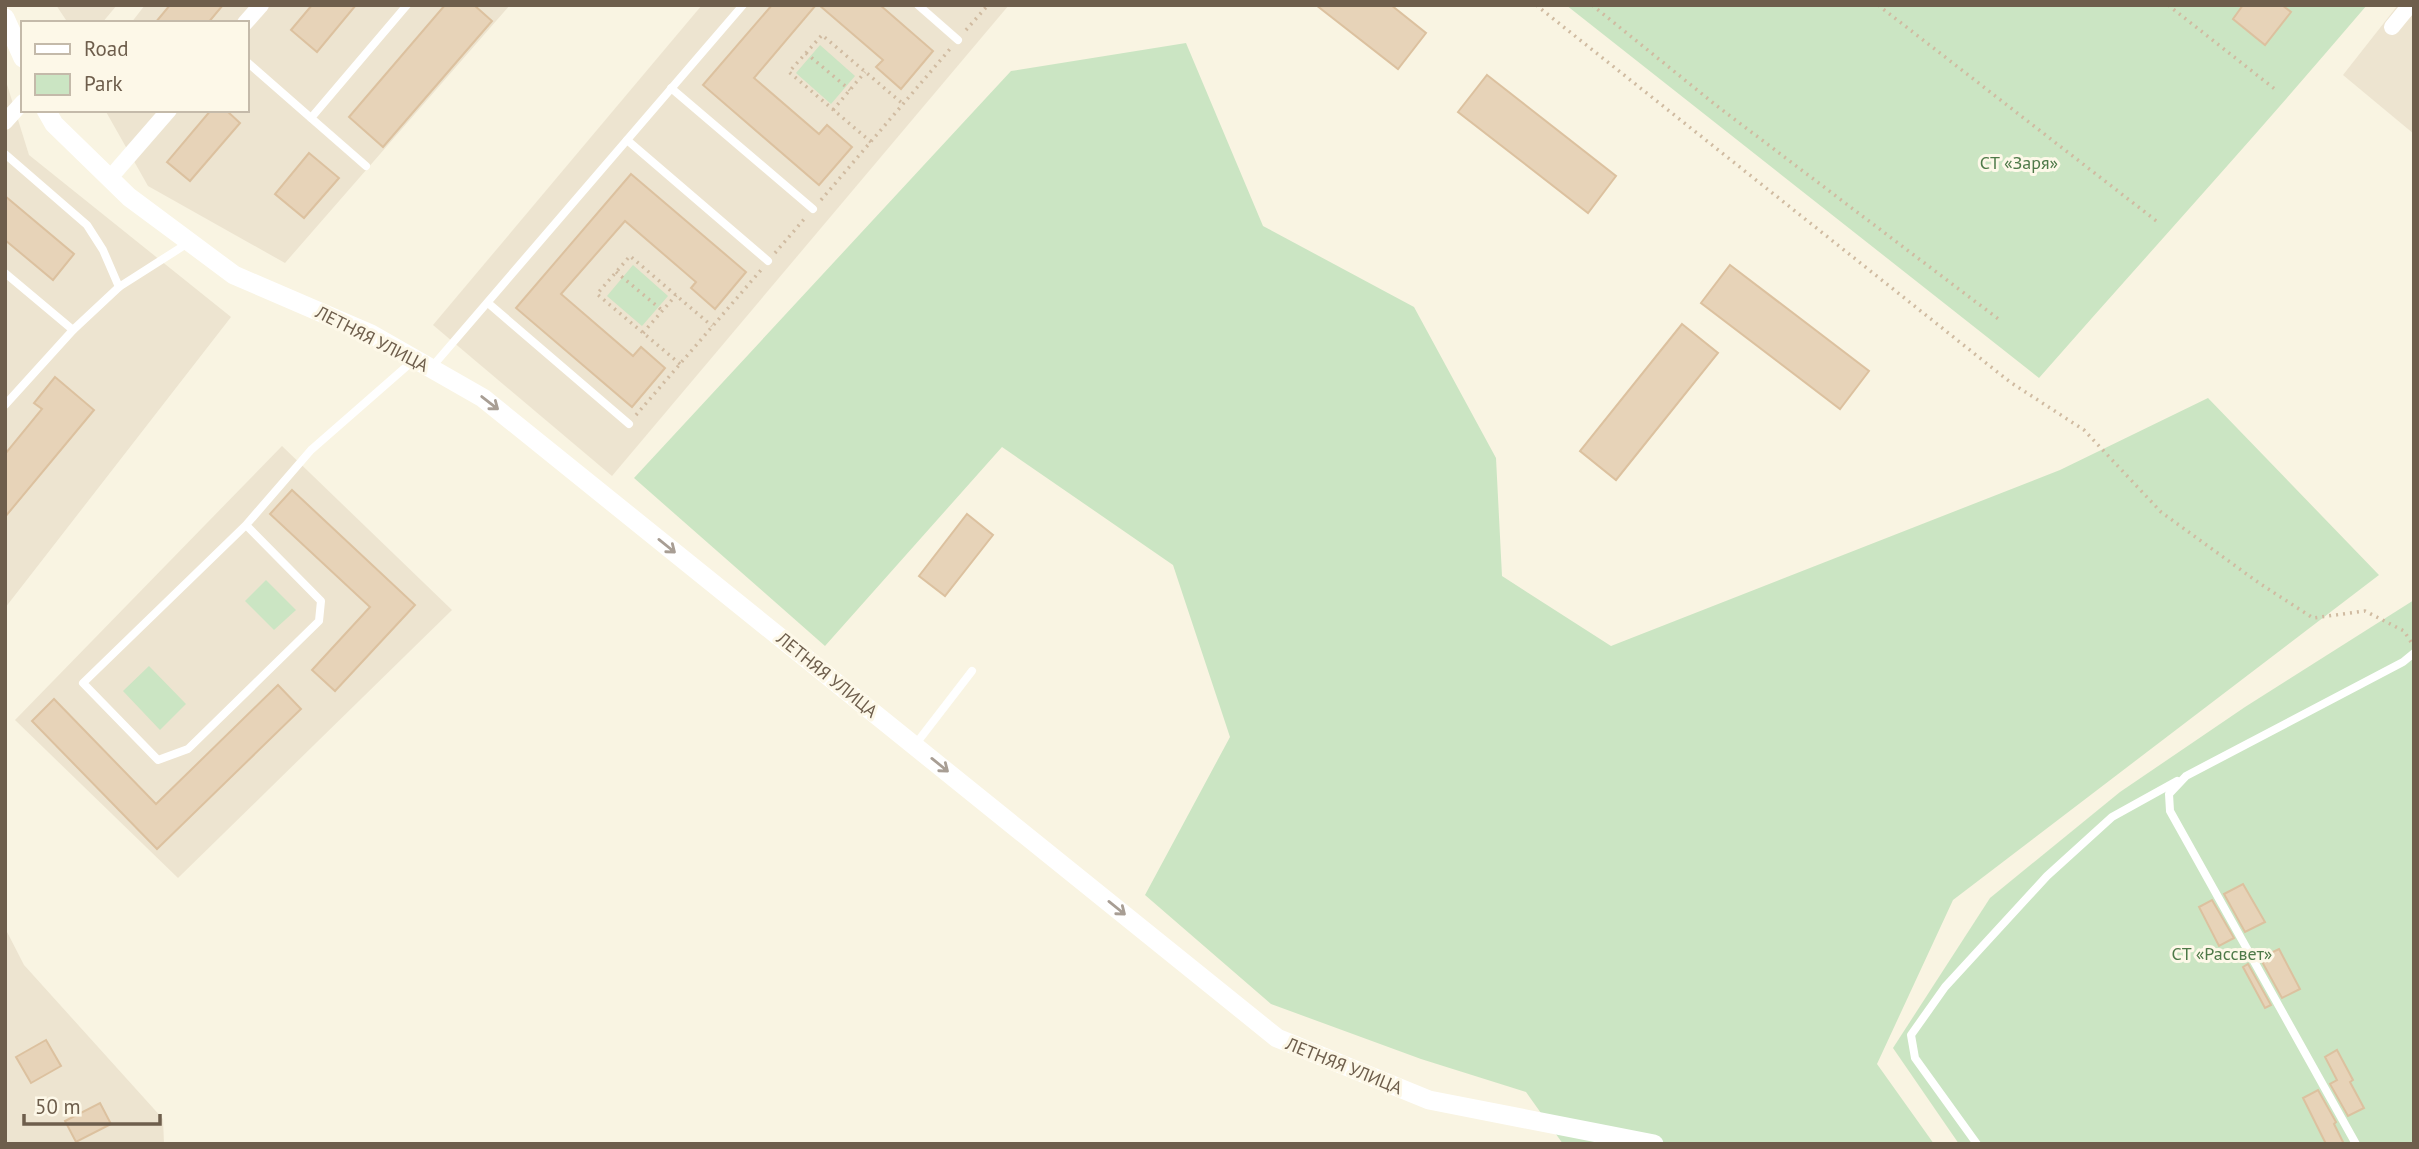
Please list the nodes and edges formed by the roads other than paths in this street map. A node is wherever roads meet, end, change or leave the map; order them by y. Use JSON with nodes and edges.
{"nodes":[{"id":1,"x":261,"y":5,"type":"edge"},
{"id":2,"x":407,"y":5,"type":"edge"},
{"id":3,"x":743,"y":5,"type":"edge"},
{"id":4,"x":918,"y":5,"type":"edge"},
{"id":5,"x":2410,"y":5,"type":"edge"},
{"id":6,"x":5,"y":18,"type":"edge"},
{"id":7,"x":247,"y":21,"type":"edge"},
{"id":8,"x":2392,"y":27,"type":"dead end"},
{"id":9,"x":958,"y":40,"type":"dead end"},
{"id":10,"x":21,"y":54,"type":"edge"},
{"id":11,"x":248,"y":63,"type":"edge"},
{"id":12,"x":671,"y":88,"type":"junction"},
{"id":13,"x":21,"y":104,"type":"edge"},
{"id":14,"x":167,"y":112,"type":"edge"},
{"id":15,"x":311,"y":118,"type":"junction"},
{"id":16,"x":5,"y":122,"type":"edge"},
{"id":17,"x":56,"y":124,"type":"edge"},
{"id":18,"x":627,"y":140,"type":"junction"},
{"id":19,"x":5,"y":154,"type":"edge"},
{"id":20,"x":366,"y":166,"type":"dead end"},
{"id":21,"x":109,"y":179,"type":"junction"},
{"id":22,"x":813,"y":209,"type":"dead end"},
{"id":23,"x":188,"y":243,"type":"junction"},
{"id":24,"x":768,"y":261,"type":"dead end"},
{"id":25,"x":5,"y":273,"type":"edge"},
{"id":26,"x":119,"y":288,"type":"junction"},
{"id":27,"x":488,"y":303,"type":"junction"},
{"id":28,"x":73,"y":330,"type":"junction"},
{"id":29,"x":423,"y":364,"type":"junction"},
{"id":30,"x":5,"y":405,"type":"edge"},
{"id":31,"x":629,"y":424,"type":"dead end"},
{"id":32,"x":246,"y":525,"type":"junction"},
{"id":33,"x":2414,"y":653,"type":"edge"},
{"id":34,"x":972,"y":671,"type":"dead end"},
{"id":35,"x":915,"y":745,"type":"junction"},
{"id":36,"x":2186,"y":776,"type":"junction"},
{"id":37,"x":1654,"y":1144,"type":"edge"},
{"id":38,"x":1977,"y":1144,"type":"edge"},
{"id":39,"x":2356,"y":1144,"type":"edge"}],
"edges":[{"from":1,"to":7,"type":"street"},
{"from":2,"to":15,"type":"lane"},
{"from":3,"to":12,"type":"lane"},
{"from":4,"to":9,"type":"lane"},
{"from":5,"to":8,"type":"street"},
{"from":6,"to":10,"type":"street"},
{"from":11,"to":15,"type":"lane"},
{"from":12,"to":18,"type":"lane"},
{"from":12,"to":22,"type":"lane"},
{"from":13,"to":16,"type":"street"},
{"from":14,"to":21,"type":"street"},
{"from":15,"to":20,"type":"lane"},
{"from":17,"to":21,"type":"street","name":"ЛЕТНЯЯ УЛИЦА"},
{"from":18,"to":24,"type":"lane"},
{"from":18,"to":27,"type":"lane"},
{"from":19,"to":26,"type":"lane"},
{"from":21,"to":23,"type":"street","name":"ЛЕТНЯЯ УЛИЦА"},
{"from":23,"to":26,"type":"lane"},
{"from":23,"to":29,"type":"street","name":"ЛЕТНЯЯ УЛИЦА"},
{"from":25,"to":28,"type":"lane"},
{"from":26,"to":28,"type":"lane"},
{"from":27,"to":29,"type":"lane"},
{"from":27,"to":31,"type":"lane"},
{"from":28,"to":30,"type":"lane"},
{"from":29,"to":32,"type":"lane"},
{"from":29,"to":35,"type":"street","name":"ЛЕТНЯЯ УЛИЦА","one_way":true},
{"from":32,"to":32,"type":"lane"},
{"from":33,"to":36,"type":"lane"},
{"from":34,"to":35,"type":"lane"},
{"from":35,"to":37,"type":"street","name":"ЛЕТНЯЯ УЛИЦА","one_way":true},
{"from":36,"to":38,"type":"lane"},
{"from":36,"to":39,"type":"lane"}]}
